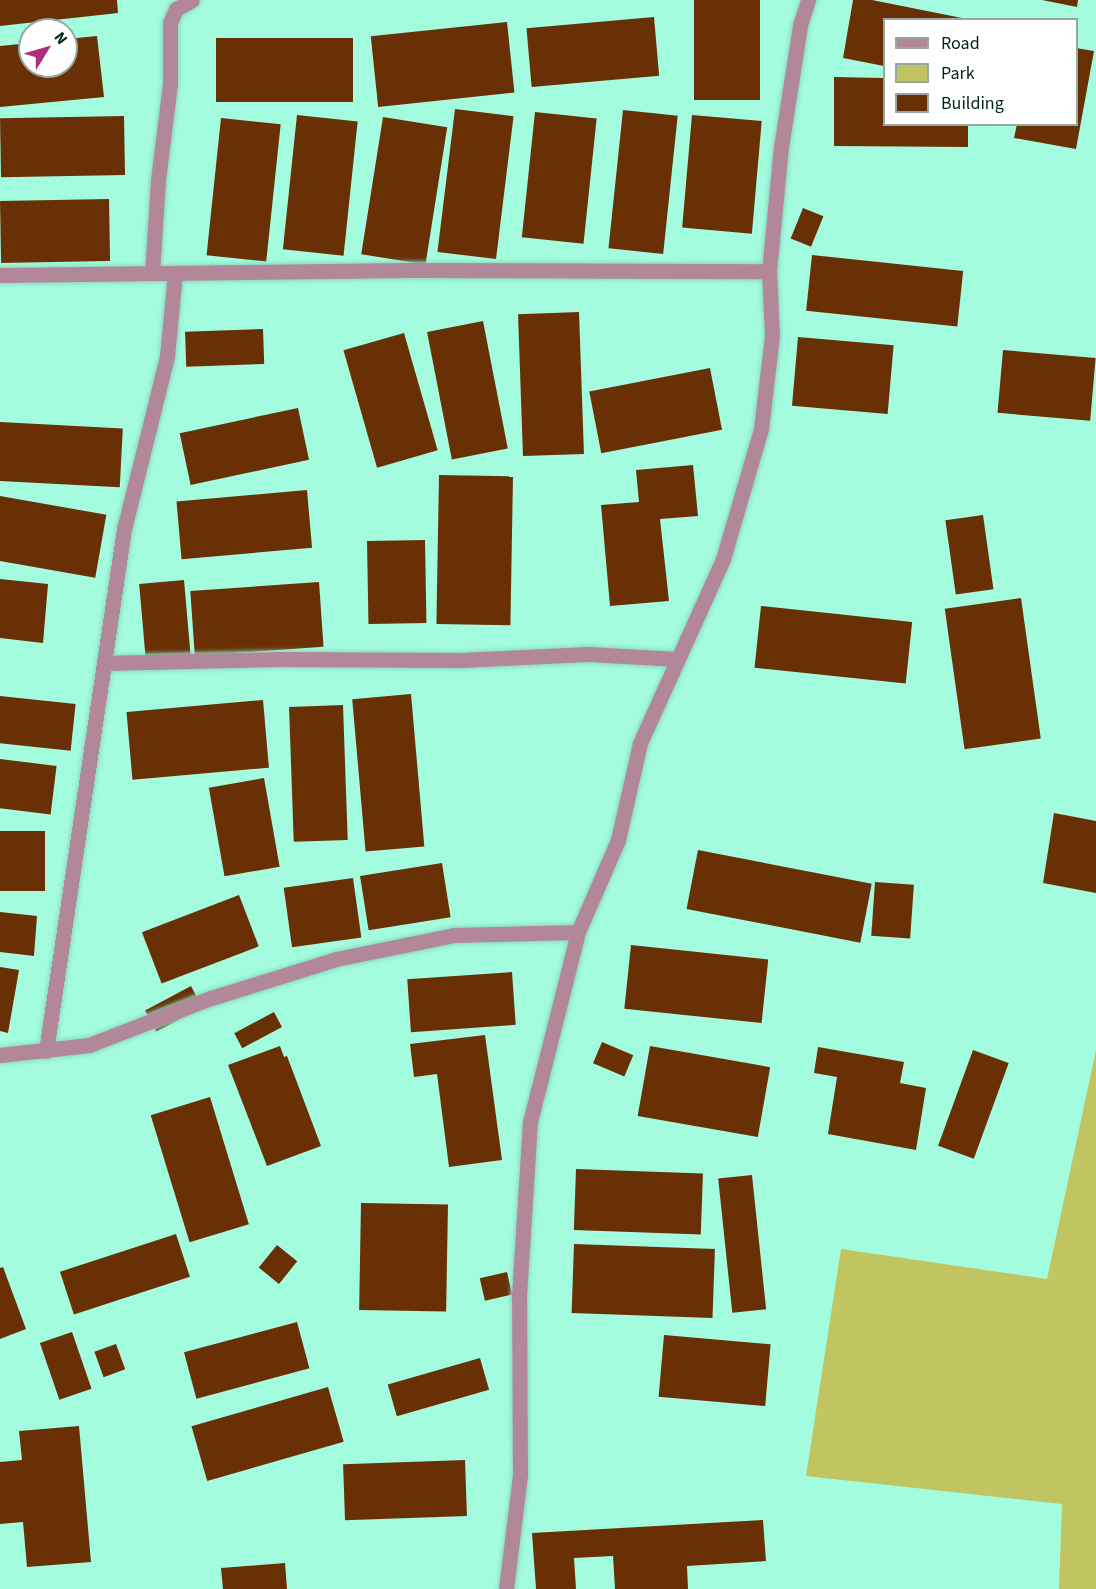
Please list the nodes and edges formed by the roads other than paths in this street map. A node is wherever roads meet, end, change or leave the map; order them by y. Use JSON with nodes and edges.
{"nodes":[{"id":1,"x":192,"y":0,"type":"edge"},
{"id":2,"x":808,"y":0,"type":"edge"},
{"id":3,"x":769,"y":271,"type":"junction"},
{"id":4,"x":152,"y":273,"type":"junction"},
{"id":5,"x":175,"y":273,"type":"junction"},
{"id":6,"x":0,"y":275,"type":"edge"},
{"id":7,"x":678,"y":659,"type":"junction"},
{"id":8,"x":104,"y":663,"type":"junction"},
{"id":9,"x":578,"y":932,"type":"junction"},
{"id":10,"x":46,"y":1051,"type":"junction"},
{"id":11,"x":0,"y":1055,"type":"edge"},
{"id":12,"x":506,"y":1589,"type":"edge"}],
"edges":[{"from":1,"to":4,"type":"street"},
{"from":2,"to":3,"type":"street"},
{"from":3,"to":5,"type":"street"},
{"from":3,"to":7,"type":"street"},
{"from":4,"to":5,"type":"street"},
{"from":4,"to":6,"type":"street"},
{"from":5,"to":8,"type":"street"},
{"from":7,"to":8,"type":"street"},
{"from":7,"to":9,"type":"street"},
{"from":8,"to":10,"type":"street"},
{"from":9,"to":10,"type":"street"},
{"from":9,"to":12,"type":"street"},
{"from":10,"to":11,"type":"street"}]}
